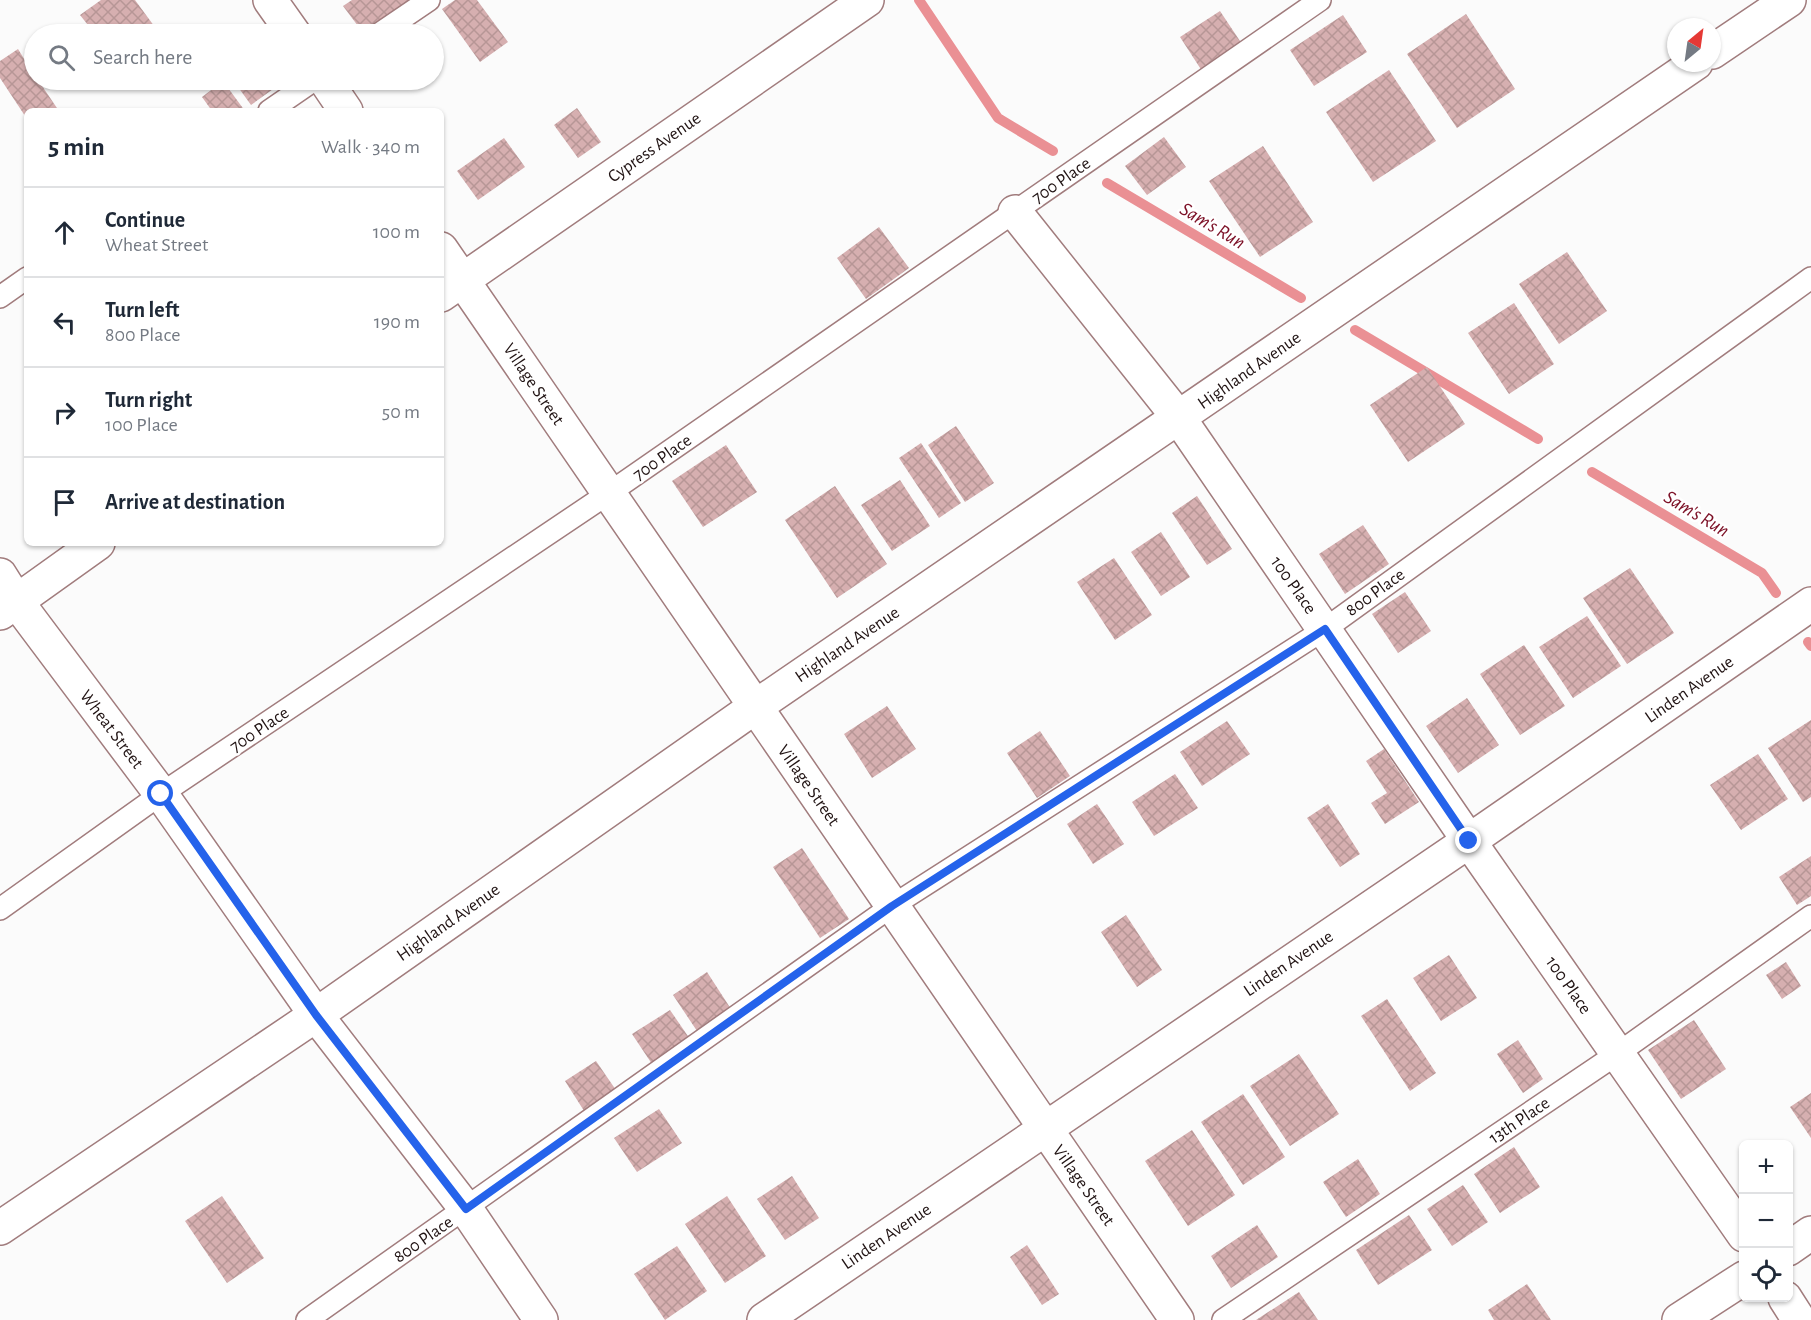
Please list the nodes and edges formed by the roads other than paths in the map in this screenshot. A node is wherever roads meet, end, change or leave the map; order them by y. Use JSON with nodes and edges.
{"nodes":[{"id":1,"x":270,"y":0,"type":"edge"},
{"id":2,"x":429,"y":0,"type":"edge"},
{"id":3,"x":867,"y":0,"type":"edge"},
{"id":4,"x":1320,"y":0,"type":"edge"},
{"id":5,"x":1789,"y":0,"type":"edge"},
{"id":6,"x":287,"y":24,"type":"edge"},
{"id":7,"x":394,"y":24,"type":"edge"},
{"id":8,"x":1721,"y":46,"type":"edge"},
{"id":9,"x":1683,"y":72,"type":"edge"},
{"id":10,"x":299,"y":90,"type":"edge"},
{"id":11,"x":332,"y":90,"type":"edge"},
{"id":12,"x":273,"y":108,"type":"edge"},
{"id":13,"x":344,"y":108,"type":"edge"},
{"id":14,"x":1015,"y":212,"type":"junction"},
{"id":15,"x":444,"y":260,"type":"edge"},
{"id":16,"x":1811,"y":278,"type":"edge"},
{"id":17,"x":24,"y":280,"type":"edge"},
{"id":18,"x":452,"y":288,"type":"edge"},
{"id":19,"x":0,"y":297,"type":"edge"},
{"id":20,"x":1179,"y":418,"type":"junction"},
{"id":21,"x":609,"y":493,"type":"junction"},
{"id":22,"x":93,"y":546,"type":"edge"},
{"id":23,"x":6,"y":597,"type":"edge"},
{"id":24,"x":1811,"y":604,"type":"edge"},
{"id":25,"x":1325,"y":629,"type":"junction"},
{"id":26,"x":755,"y":706,"type":"junction"},
{"id":27,"x":161,"y":794,"type":"junction"},
{"id":28,"x":1469,"y":841,"type":"junction"},
{"id":29,"x":892,"y":906,"type":"junction"},
{"id":30,"x":0,"y":909,"type":"edge"},
{"id":31,"x":1811,"y":916,"type":"edge"},
{"id":32,"x":316,"y":1015,"type":"junction"},
{"id":33,"x":1617,"y":1054,"type":"junction"},
{"id":34,"x":1045,"y":1128,"type":"junction"},
{"id":35,"x":466,"y":1209,"type":"junction"},
{"id":36,"x":0,"y":1228,"type":"edge"},
{"id":37,"x":1739,"y":1229,"type":"edge"},
{"id":38,"x":1811,"y":1233,"type":"edge"},
{"id":39,"x":1789,"y":1248,"type":"edge"},
{"id":40,"x":1739,"y":1281,"type":"edge"},
{"id":41,"x":1788,"y":1302,"type":"edge"},
{"id":42,"x":307,"y":1320,"type":"edge"},
{"id":43,"x":541,"y":1320,"type":"edge"},
{"id":44,"x":764,"y":1320,"type":"edge"},
{"id":45,"x":1177,"y":1320,"type":"edge"},
{"id":46,"x":1223,"y":1320,"type":"edge"},
{"id":47,"x":1679,"y":1320,"type":"edge"},
{"id":48,"x":1799,"y":1320,"type":"edge"}],
"edges":[{"from":1,"to":6,"type":"street"},
{"from":2,"to":7,"type":"lane"},
{"from":3,"to":18,"type":"street","name":"Cypress Avenue"},
{"from":4,"to":14,"type":"lane","name":"700 Place"},
{"from":5,"to":8,"type":"street"},
{"from":9,"to":20,"type":"street","name":"Highland Avenue"},
{"from":10,"to":12,"type":"lane"},
{"from":11,"to":13,"type":"street"},
{"from":14,"to":20,"type":"street","name":"100 Place"},
{"from":14,"to":21,"type":"lane","name":"700 Place"},
{"from":15,"to":18,"type":"street","name":"Village Street"},
{"from":16,"to":25,"type":"lane","name":"800 Place"},
{"from":17,"to":19,"type":"lane"},
{"from":18,"to":21,"type":"street","name":"Village Street"},
{"from":20,"to":25,"type":"street","name":"100 Place"},
{"from":20,"to":26,"type":"street","name":"Highland Avenue"},
{"from":21,"to":26,"type":"street","name":"Village Street"},
{"from":21,"to":27,"type":"lane","name":"700 Place"},
{"from":22,"to":23,"type":"street"},
{"from":23,"to":27,"type":"street","name":"Wheat Street"},
{"from":24,"to":28,"type":"street","name":"Linden Avenue"},
{"from":25,"to":28,"type":"street","name":"100 Place"},
{"from":25,"to":29,"type":"lane","name":"800 Place"},
{"from":26,"to":29,"type":"street","name":"Village Street"},
{"from":26,"to":32,"type":"street","name":"Highland Avenue"},
{"from":27,"to":30,"type":"lane","name":"700 Place"},
{"from":27,"to":32,"type":"street","name":"Wheat Street"},
{"from":28,"to":33,"type":"street","name":"100 Place"},
{"from":28,"to":34,"type":"street","name":"Linden Avenue"},
{"from":29,"to":34,"type":"street","name":"Village Street"},
{"from":29,"to":35,"type":"lane","name":"800 Place"},
{"from":31,"to":33,"type":"lane","name":"13th Place"},
{"from":32,"to":35,"type":"street","name":"Wheat Street"},
{"from":32,"to":36,"type":"street","name":"Highland Avenue"},
{"from":33,"to":37,"type":"street","name":"100 Place"},
{"from":33,"to":46,"type":"lane","name":"13th Place"},
{"from":34,"to":44,"type":"street","name":"Linden Avenue"},
{"from":34,"to":45,"type":"street","name":"Village Street"},
{"from":35,"to":42,"type":"lane","name":"800 Place"},
{"from":35,"to":43,"type":"street","name":"Wheat Street"},
{"from":38,"to":39,"type":"street"},
{"from":40,"to":47,"type":"street"},
{"from":41,"to":48,"type":"street"}]}
